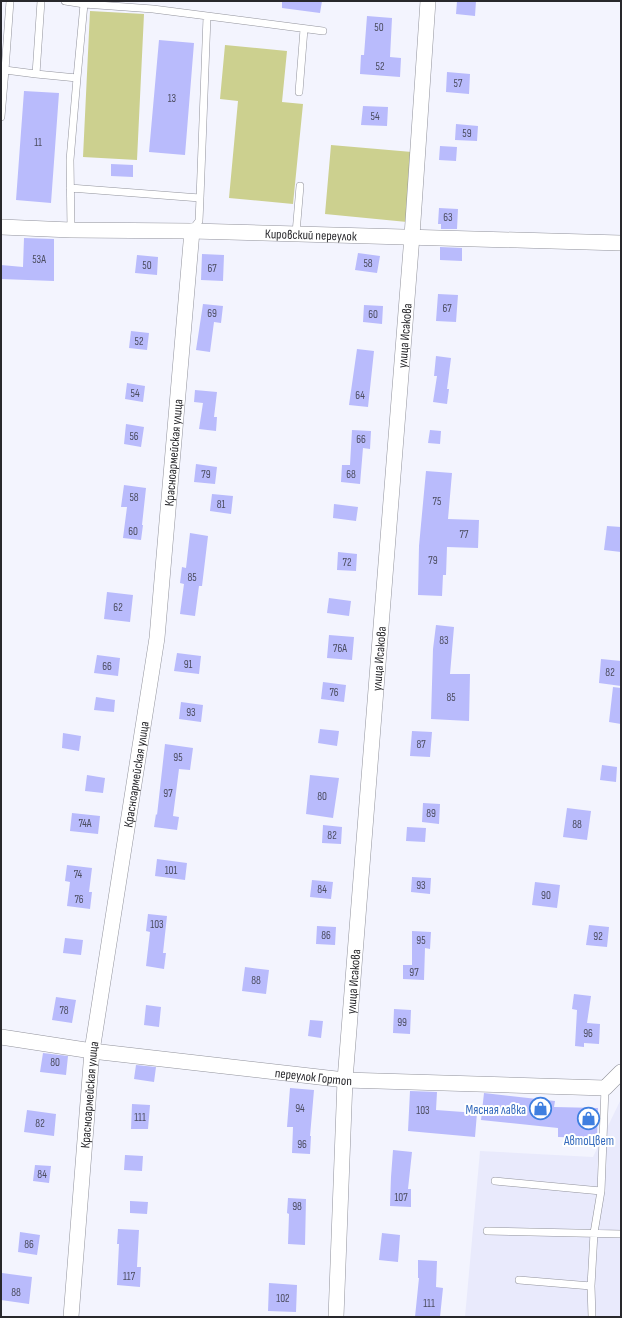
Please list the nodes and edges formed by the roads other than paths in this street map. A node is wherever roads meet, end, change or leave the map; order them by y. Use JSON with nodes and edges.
{"nodes":[{"id":1,"x":10,"y":1,"type":"edge"},
{"id":2,"x":41,"y":1,"type":"edge"},
{"id":3,"x":65,"y":1,"type":"edge"},
{"id":4,"x":428,"y":1,"type":"edge"},
{"id":5,"x":84,"y":4,"type":"junction"},
{"id":6,"x":207,"y":17,"type":"junction"},
{"id":7,"x":304,"y":29,"type":"junction"},
{"id":8,"x":323,"y":31,"type":"dead end"},
{"id":9,"x":5,"y":70,"type":"junction"},
{"id":10,"x":36,"y":74,"type":"junction"},
{"id":11,"x":77,"y":78,"type":"junction"},
{"id":12,"x":299,"y":92,"type":"dead end"},
{"id":13,"x":1,"y":117,"type":"edge"},
{"id":14,"x":300,"y":186,"type":"dead end"},
{"id":15,"x":70,"y":188,"type":"junction"},
{"id":16,"x":200,"y":198,"type":"junction"},
{"id":17,"x":1,"y":228,"type":"edge"},
{"id":18,"x":71,"y":230,"type":"junction"},
{"id":19,"x":192,"y":231,"type":"junction"},
{"id":20,"x":296,"y":233,"type":"junction"},
{"id":21,"x":412,"y":236,"type":"junction"},
{"id":22,"x":621,"y":243,"type":"edge"},
{"id":23,"x":1,"y":1037,"type":"edge"},
{"id":24,"x":92,"y":1051,"type":"junction"},
{"id":25,"x":621,"y":1072,"type":"edge"},
{"id":26,"x":345,"y":1080,"type":"junction"},
{"id":27,"x":605,"y":1088,"type":"junction"},
{"id":28,"x":495,"y":1181,"type":"dead end"},
{"id":29,"x":601,"y":1191,"type":"junction"},
{"id":30,"x":487,"y":1231,"type":"dead end"},
{"id":31,"x":594,"y":1233,"type":"junction"},
{"id":32,"x":621,"y":1234,"type":"edge"},
{"id":33,"x":519,"y":1280,"type":"dead end"},
{"id":34,"x":591,"y":1286,"type":"junction"},
{"id":35,"x":71,"y":1317,"type":"edge"},
{"id":36,"x":336,"y":1317,"type":"edge"},
{"id":37,"x":592,"y":1317,"type":"edge"}],
"edges":[{"from":1,"to":9,"type":"lane"},
{"from":2,"to":10,"type":"lane"},
{"from":3,"to":5,"type":"lane"},
{"from":4,"to":21,"type":"street","name":"улица Исакова"},
{"from":5,"to":6,"type":"lane"},
{"from":5,"to":11,"type":"lane"},
{"from":6,"to":7,"type":"lane"},
{"from":6,"to":16,"type":"lane"},
{"from":7,"to":8,"type":"lane"},
{"from":7,"to":12,"type":"lane"},
{"from":9,"to":10,"type":"lane"},
{"from":9,"to":13,"type":"lane"},
{"from":10,"to":11,"type":"lane"},
{"from":11,"to":15,"type":"lane"},
{"from":14,"to":20,"type":"lane"},
{"from":15,"to":16,"type":"lane"},
{"from":15,"to":18,"type":"lane"},
{"from":16,"to":19,"type":"lane"},
{"from":17,"to":18,"type":"street","name":"Кировский переулок"},
{"from":18,"to":19,"type":"street","name":"Кировский переулок"},
{"from":19,"to":20,"type":"street","name":"Кировский переулок"},
{"from":19,"to":24,"type":"street","name":"Красноармейская улица"},
{"from":20,"to":21,"type":"street","name":"Кировский переулок"},
{"from":21,"to":22,"type":"street","name":"Кировский переулок"},
{"from":21,"to":26,"type":"street","name":"улица Исакова"},
{"from":23,"to":24,"type":"street","name":"переулок Гортоп"},
{"from":24,"to":26,"type":"street","name":"переулок Гортоп"},
{"from":24,"to":35,"type":"street","name":"Красноармейская улица"},
{"from":25,"to":27,"type":"street"},
{"from":26,"to":27,"type":"street","name":"переулок Гортоп"},
{"from":26,"to":36,"type":"street","name":"улица Исакова"},
{"from":27,"to":29,"type":"lane"},
{"from":28,"to":29,"type":"lane"},
{"from":29,"to":31,"type":"lane"},
{"from":30,"to":31,"type":"lane"},
{"from":31,"to":32,"type":"lane"},
{"from":31,"to":34,"type":"lane"},
{"from":33,"to":34,"type":"lane"},
{"from":34,"to":37,"type":"lane"}]}
